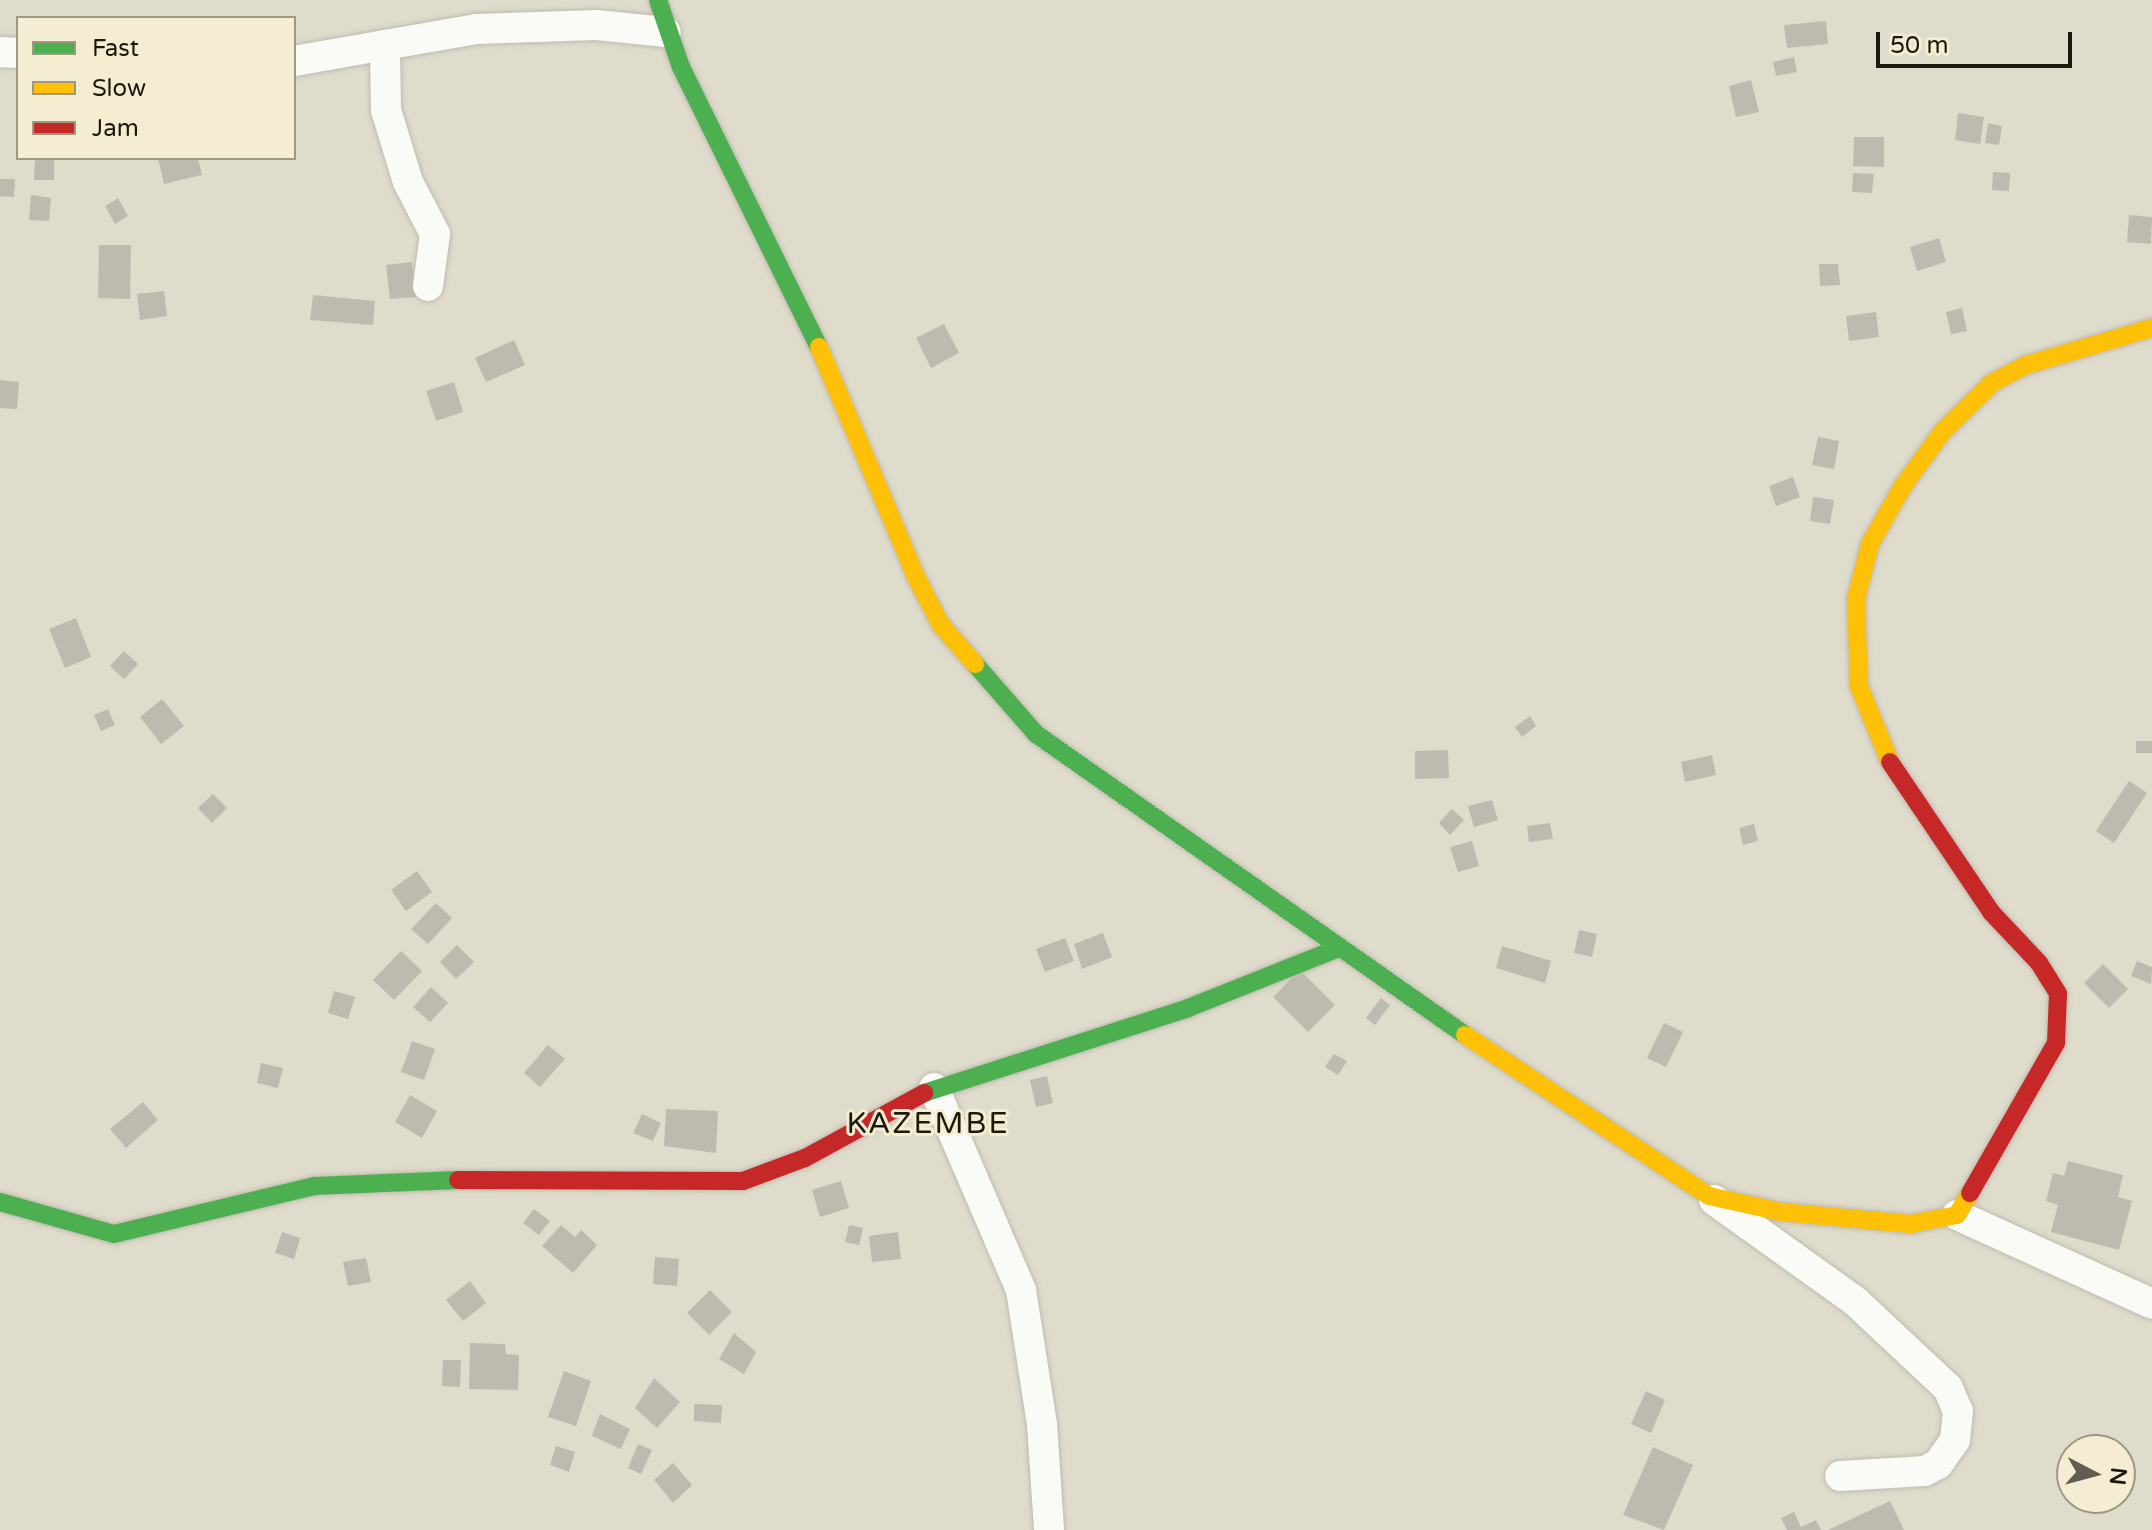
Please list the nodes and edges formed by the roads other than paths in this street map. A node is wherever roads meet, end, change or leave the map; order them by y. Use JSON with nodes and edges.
{"nodes":[{"id":1,"x":658,"y":0,"type":"edge"},
{"id":2,"x":666,"y":32,"type":"junction"},
{"id":3,"x":385,"y":45,"type":"junction"},
{"id":4,"x":296,"y":61,"type":"edge"},
{"id":5,"x":428,"y":286,"type":"dead end"},
{"id":6,"x":2152,"y":328,"type":"edge"},
{"id":7,"x":1336,"y":949,"type":"junction"},
{"id":8,"x":934,"y":1088,"type":"junction"},
{"id":9,"x":1709,"y":1196,"type":"junction"},
{"id":10,"x":0,"y":1202,"type":"edge"},
{"id":11,"x":1957,"y":1215,"type":"junction"},
{"id":12,"x":2152,"y":1304,"type":"edge"},
{"id":13,"x":1840,"y":1476,"type":"dead end"},
{"id":14,"x":1049,"y":1530,"type":"edge"}],
"edges":[{"from":1,"to":2,"type":"street"},
{"from":2,"to":3,"type":"street"},
{"from":2,"to":7,"type":"street"},
{"from":3,"to":4,"type":"street"},
{"from":3,"to":5,"type":"street"},
{"from":6,"to":11,"type":"street"},
{"from":7,"to":8,"type":"street"},
{"from":7,"to":9,"type":"street"},
{"from":8,"to":10,"type":"street"},
{"from":8,"to":14,"type":"street"},
{"from":9,"to":11,"type":"street"},
{"from":9,"to":13,"type":"street"},
{"from":11,"to":12,"type":"street"}]}
